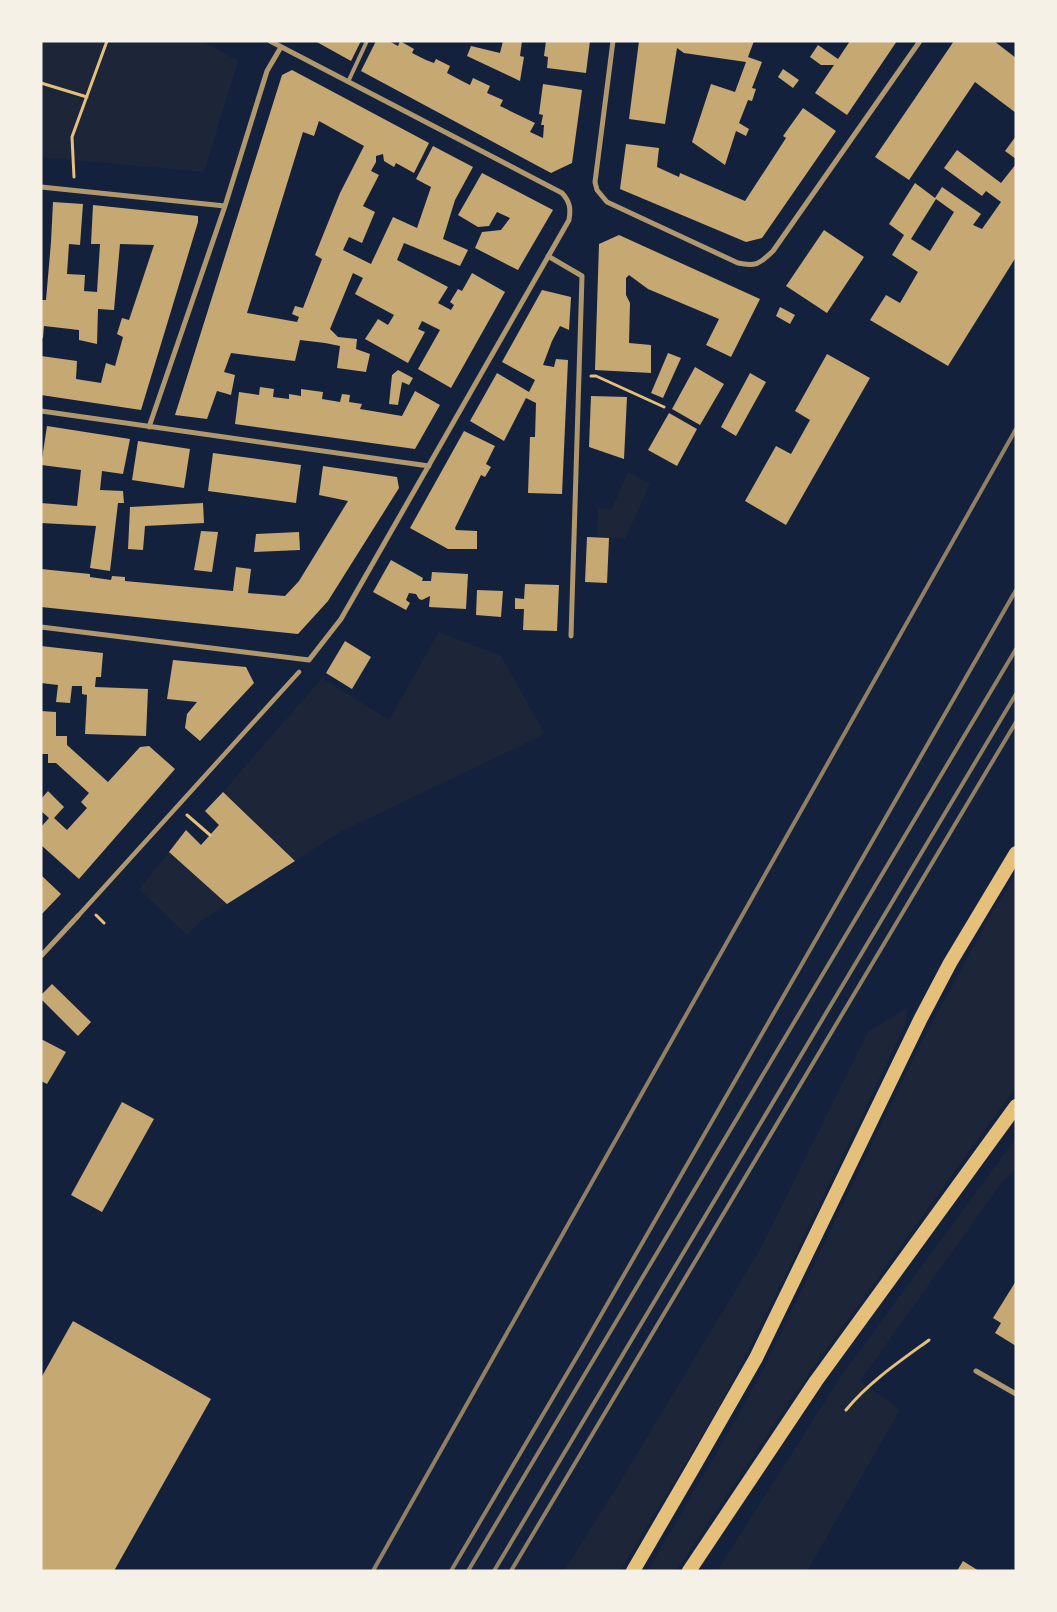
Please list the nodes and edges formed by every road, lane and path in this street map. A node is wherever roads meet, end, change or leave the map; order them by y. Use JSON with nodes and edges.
{"nodes":[{"id":1,"x":107,"y":41,"type":"edge"},
{"id":2,"x":270,"y":41,"type":"edge"},
{"id":3,"x":284,"y":41,"type":"edge"},
{"id":4,"x":367,"y":41,"type":"edge"},
{"id":5,"x":613,"y":41,"type":"edge"},
{"id":6,"x":920,"y":41,"type":"edge"},
{"id":7,"x":281,"y":47,"type":"junction"},
{"id":8,"x":348,"y":82,"type":"junction"},
{"id":9,"x":41,"y":83,"type":"edge"},
{"id":10,"x":87,"y":96,"type":"junction"},
{"id":11,"x":41,"y":187,"type":"edge"},
{"id":12,"x":74,"y":190,"type":"junction"},
{"id":13,"x":225,"y":206,"type":"junction"},
{"id":14,"x":548,"y":256,"type":"junction"},
{"id":15,"x":580,"y":376,"type":"junction"},
{"id":16,"x":664,"y":406,"type":"dead end"},
{"id":17,"x":41,"y":411,"type":"edge"},
{"id":18,"x":149,"y":427,"type":"junction"},
{"id":19,"x":429,"y":466,"type":"junction"},
{"id":20,"x":41,"y":627,"type":"edge"},
{"id":21,"x":571,"y":636,"type":"dead end"},
{"id":22,"x":299,"y":672,"type":"dead end"},
{"id":23,"x":177,"y":806,"type":"junction"},
{"id":24,"x":210,"y":835,"type":"dead end"},
{"id":25,"x":1016,"y":853,"type":"edge"},
{"id":26,"x":78,"y":916,"type":"joint"},
{"id":27,"x":41,"y":956,"type":"edge"},
{"id":28,"x":1016,"y":1106,"type":"edge"},
{"id":29,"x":929,"y":1340,"type":"dead end"},
{"id":30,"x":976,"y":1371,"type":"dead end"},
{"id":31,"x":1016,"y":1394,"type":"edge"},
{"id":32,"x":846,"y":1410,"type":"dead end"},
{"id":33,"x":632,"y":1571,"type":"edge"},
{"id":34,"x":689,"y":1571,"type":"edge"}],
"edges":[{"from":1,"to":10,"type":"path"},
{"from":2,"to":7,"type":"street"},
{"from":3,"to":7,"type":"lane"},
{"from":4,"to":8,"type":"lane"},
{"from":5,"to":6,"type":"street"},
{"from":7,"to":8,"type":"street"},
{"from":7,"to":13,"type":"street"},
{"from":8,"to":14,"type":"street"},
{"from":9,"to":10,"type":"path"},
{"from":10,"to":12,"type":"path"},
{"from":11,"to":12,"type":"street"},
{"from":12,"to":13,"type":"street"},
{"from":13,"to":18,"type":"street"},
{"from":14,"to":15,"type":"street"},
{"from":14,"to":19,"type":"street"},
{"from":15,"to":16,"type":"path"},
{"from":15,"to":21,"type":"street"},
{"from":17,"to":18,"type":"street"},
{"from":18,"to":19,"type":"street"},
{"from":19,"to":20,"type":"street"},
{"from":22,"to":23,"type":"street"},
{"from":23,"to":24,"type":"path"},
{"from":23,"to":26,"type":"street"},
{"from":25,"to":33,"type":"highway"},
{"from":26,"to":27,"type":"street"},
{"from":28,"to":34,"type":"highway"},
{"from":29,"to":32,"type":"path"},
{"from":30,"to":31,"type":"street"}]}
